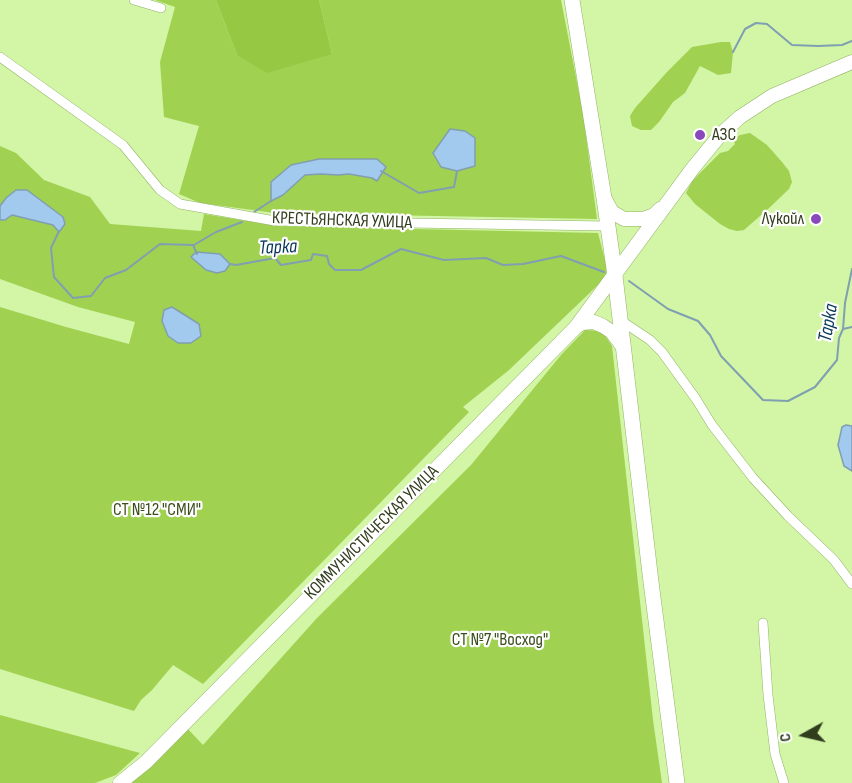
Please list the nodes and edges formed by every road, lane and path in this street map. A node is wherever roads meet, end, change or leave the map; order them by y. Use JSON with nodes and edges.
{"nodes":[{"id":1,"x":134,"y":0,"type":"edge"},
{"id":2,"x":572,"y":0,"type":"edge"},
{"id":3,"x":161,"y":8,"type":"dead end"},
{"id":4,"x":0,"y":57,"type":"edge"},
{"id":5,"x":852,"y":62,"type":"edge"},
{"id":6,"x":672,"y":197,"type":"junction"},
{"id":7,"x":604,"y":198,"type":"junction"},
{"id":8,"x":602,"y":226,"type":"junction"},
{"id":9,"x":615,"y":276,"type":"junction"},
{"id":10,"x":620,"y":320,"type":"junction"},
{"id":11,"x":576,"y":327,"type":"junction"},
{"id":12,"x":623,"y":347,"type":"junction"},
{"id":13,"x":852,"y":584,"type":"edge"},
{"id":14,"x":763,"y":623,"type":"dead end"},
{"id":15,"x":120,"y":783,"type":"edge"},
{"id":16,"x":677,"y":783,"type":"edge"},
{"id":17,"x":784,"y":783,"type":"edge"}],
"edges":[{"from":1,"to":3,"type":"street"},
{"from":2,"to":7,"type":"main road"},
{"from":4,"to":8,"type":"street","name":"КРЕСТЬЯНСКАЯ УЛИЦА"},
{"from":5,"to":6,"type":"main road"},
{"from":6,"to":7,"type":"main road"},
{"from":6,"to":9,"type":"main road","name":"КОММУНИСТИЧЕСКАЯ УЛИЦА"},
{"from":7,"to":8,"type":"main road"},
{"from":8,"to":9,"type":"main road"},
{"from":9,"to":10,"type":"main road"},
{"from":9,"to":11,"type":"main road","name":"КОММУНИСТИЧЕСКАЯ УЛИЦА"},
{"from":10,"to":12,"type":"main road"},
{"from":10,"to":13,"type":"street"},
{"from":11,"to":12,"type":"main road"},
{"from":11,"to":15,"type":"main road","name":"КОММУНИСТИЧЕСКАЯ УЛИЦА"},
{"from":12,"to":16,"type":"main road"},
{"from":14,"to":17,"type":"street"}]}
